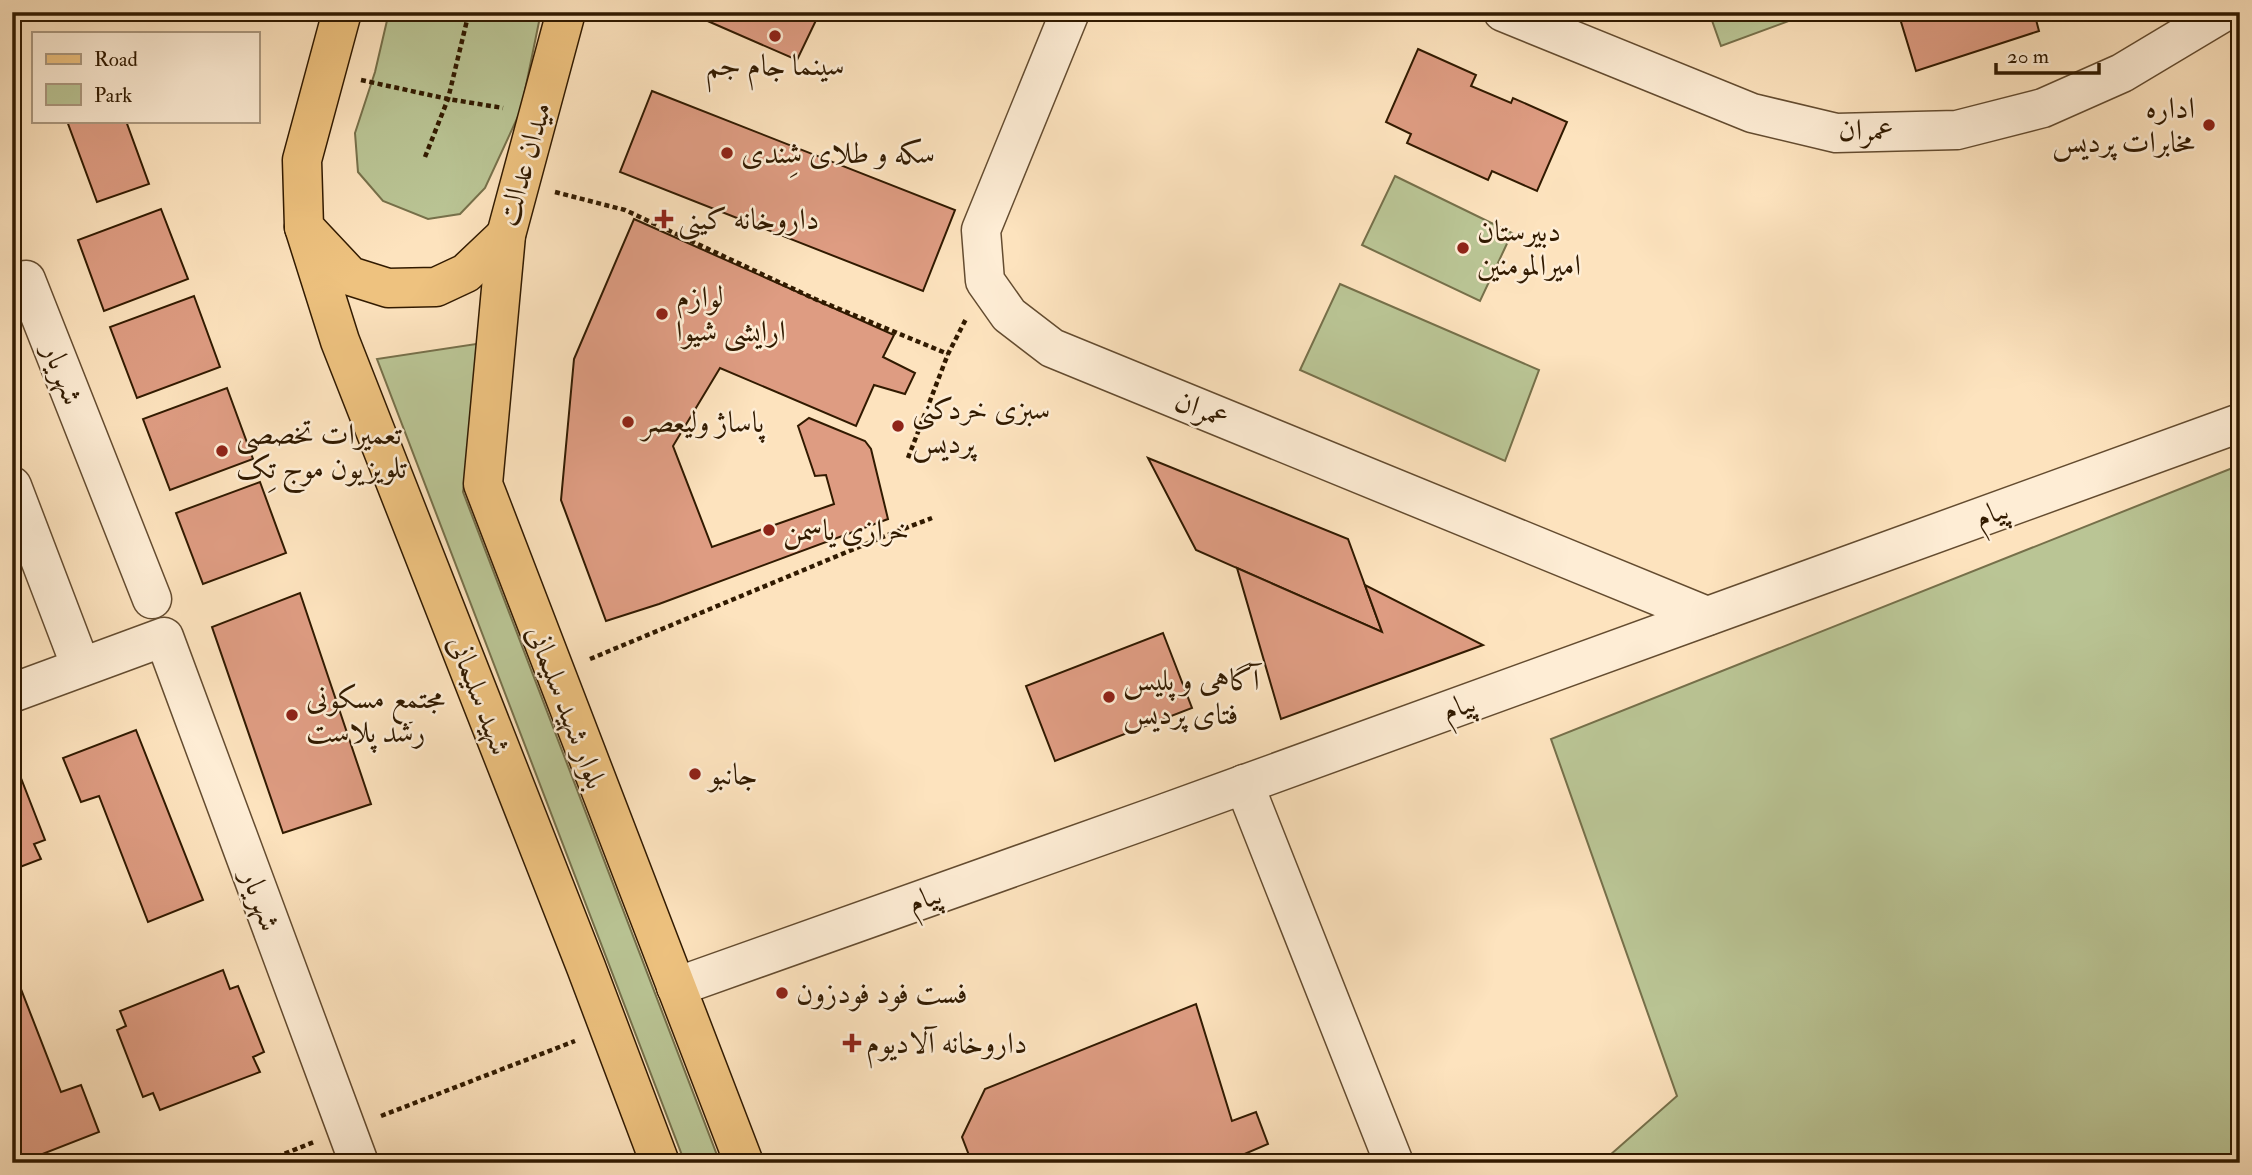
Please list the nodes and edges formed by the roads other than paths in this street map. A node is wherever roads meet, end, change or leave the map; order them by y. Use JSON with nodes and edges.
{"nodes":[{"id":1,"x":342,"y":12,"type":"edge"},
{"id":2,"x":566,"y":12,"type":"edge"},
{"id":3,"x":1070,"y":12,"type":"edge"},
{"id":4,"x":1503,"y":12,"type":"edge"},
{"id":5,"x":2224,"y":12,"type":"edge"},
{"id":6,"x":304,"y":227,"type":"junction"},
{"id":7,"x":506,"y":235,"type":"junction"},
{"id":8,"x":12,"y":285,"type":"edge"},
{"id":9,"x":2240,"y":423,"type":"edge"},
{"id":10,"x":12,"y":486,"type":"edge"},
{"id":11,"x":152,"y":599,"type":"dead end"},
{"id":12,"x":1707,"y":616,"type":"junction"},
{"id":13,"x":81,"y":667,"type":"junction"},
{"id":14,"x":12,"y":693,"type":"edge"},
{"id":15,"x":1244,"y":784,"type":"junction"},
{"id":16,"x":676,"y":987,"type":"junction"},
{"id":17,"x":352,"y":1146,"type":"edge"},
{"id":18,"x":660,"y":1163,"type":"edge"},
{"id":19,"x":744,"y":1163,"type":"edge"},
{"id":20,"x":1394,"y":1163,"type":"edge"}],
"edges":[{"from":1,"to":6,"type":"main road"},
{"from":2,"to":7,"type":"main road","name":"میدان عدالت"},
{"from":3,"to":12,"type":"street","name":"عمران"},
{"from":4,"to":5,"type":"street","name":"عمران"},
{"from":6,"to":7,"type":"main road","name":"میدان عدالت"},
{"from":6,"to":18,"type":"main road","name":"شهید سلیمانی"},
{"from":7,"to":16,"type":"main road","name":"بلوار شهید سلیمانی"},
{"from":8,"to":11,"type":"street","name":"شهریار"},
{"from":9,"to":12,"type":"street","name":"پیام"},
{"from":10,"to":13,"type":"street"},
{"from":12,"to":15,"type":"street","name":"پیام"},
{"from":13,"to":14,"type":"street"},
{"from":13,"to":17,"type":"street","name":"شهریار"},
{"from":15,"to":16,"type":"street","name":"پیام"},
{"from":15,"to":20,"type":"street"},
{"from":16,"to":19,"type":"main road","name":"بلوار شهید سلیمانی"}]}
